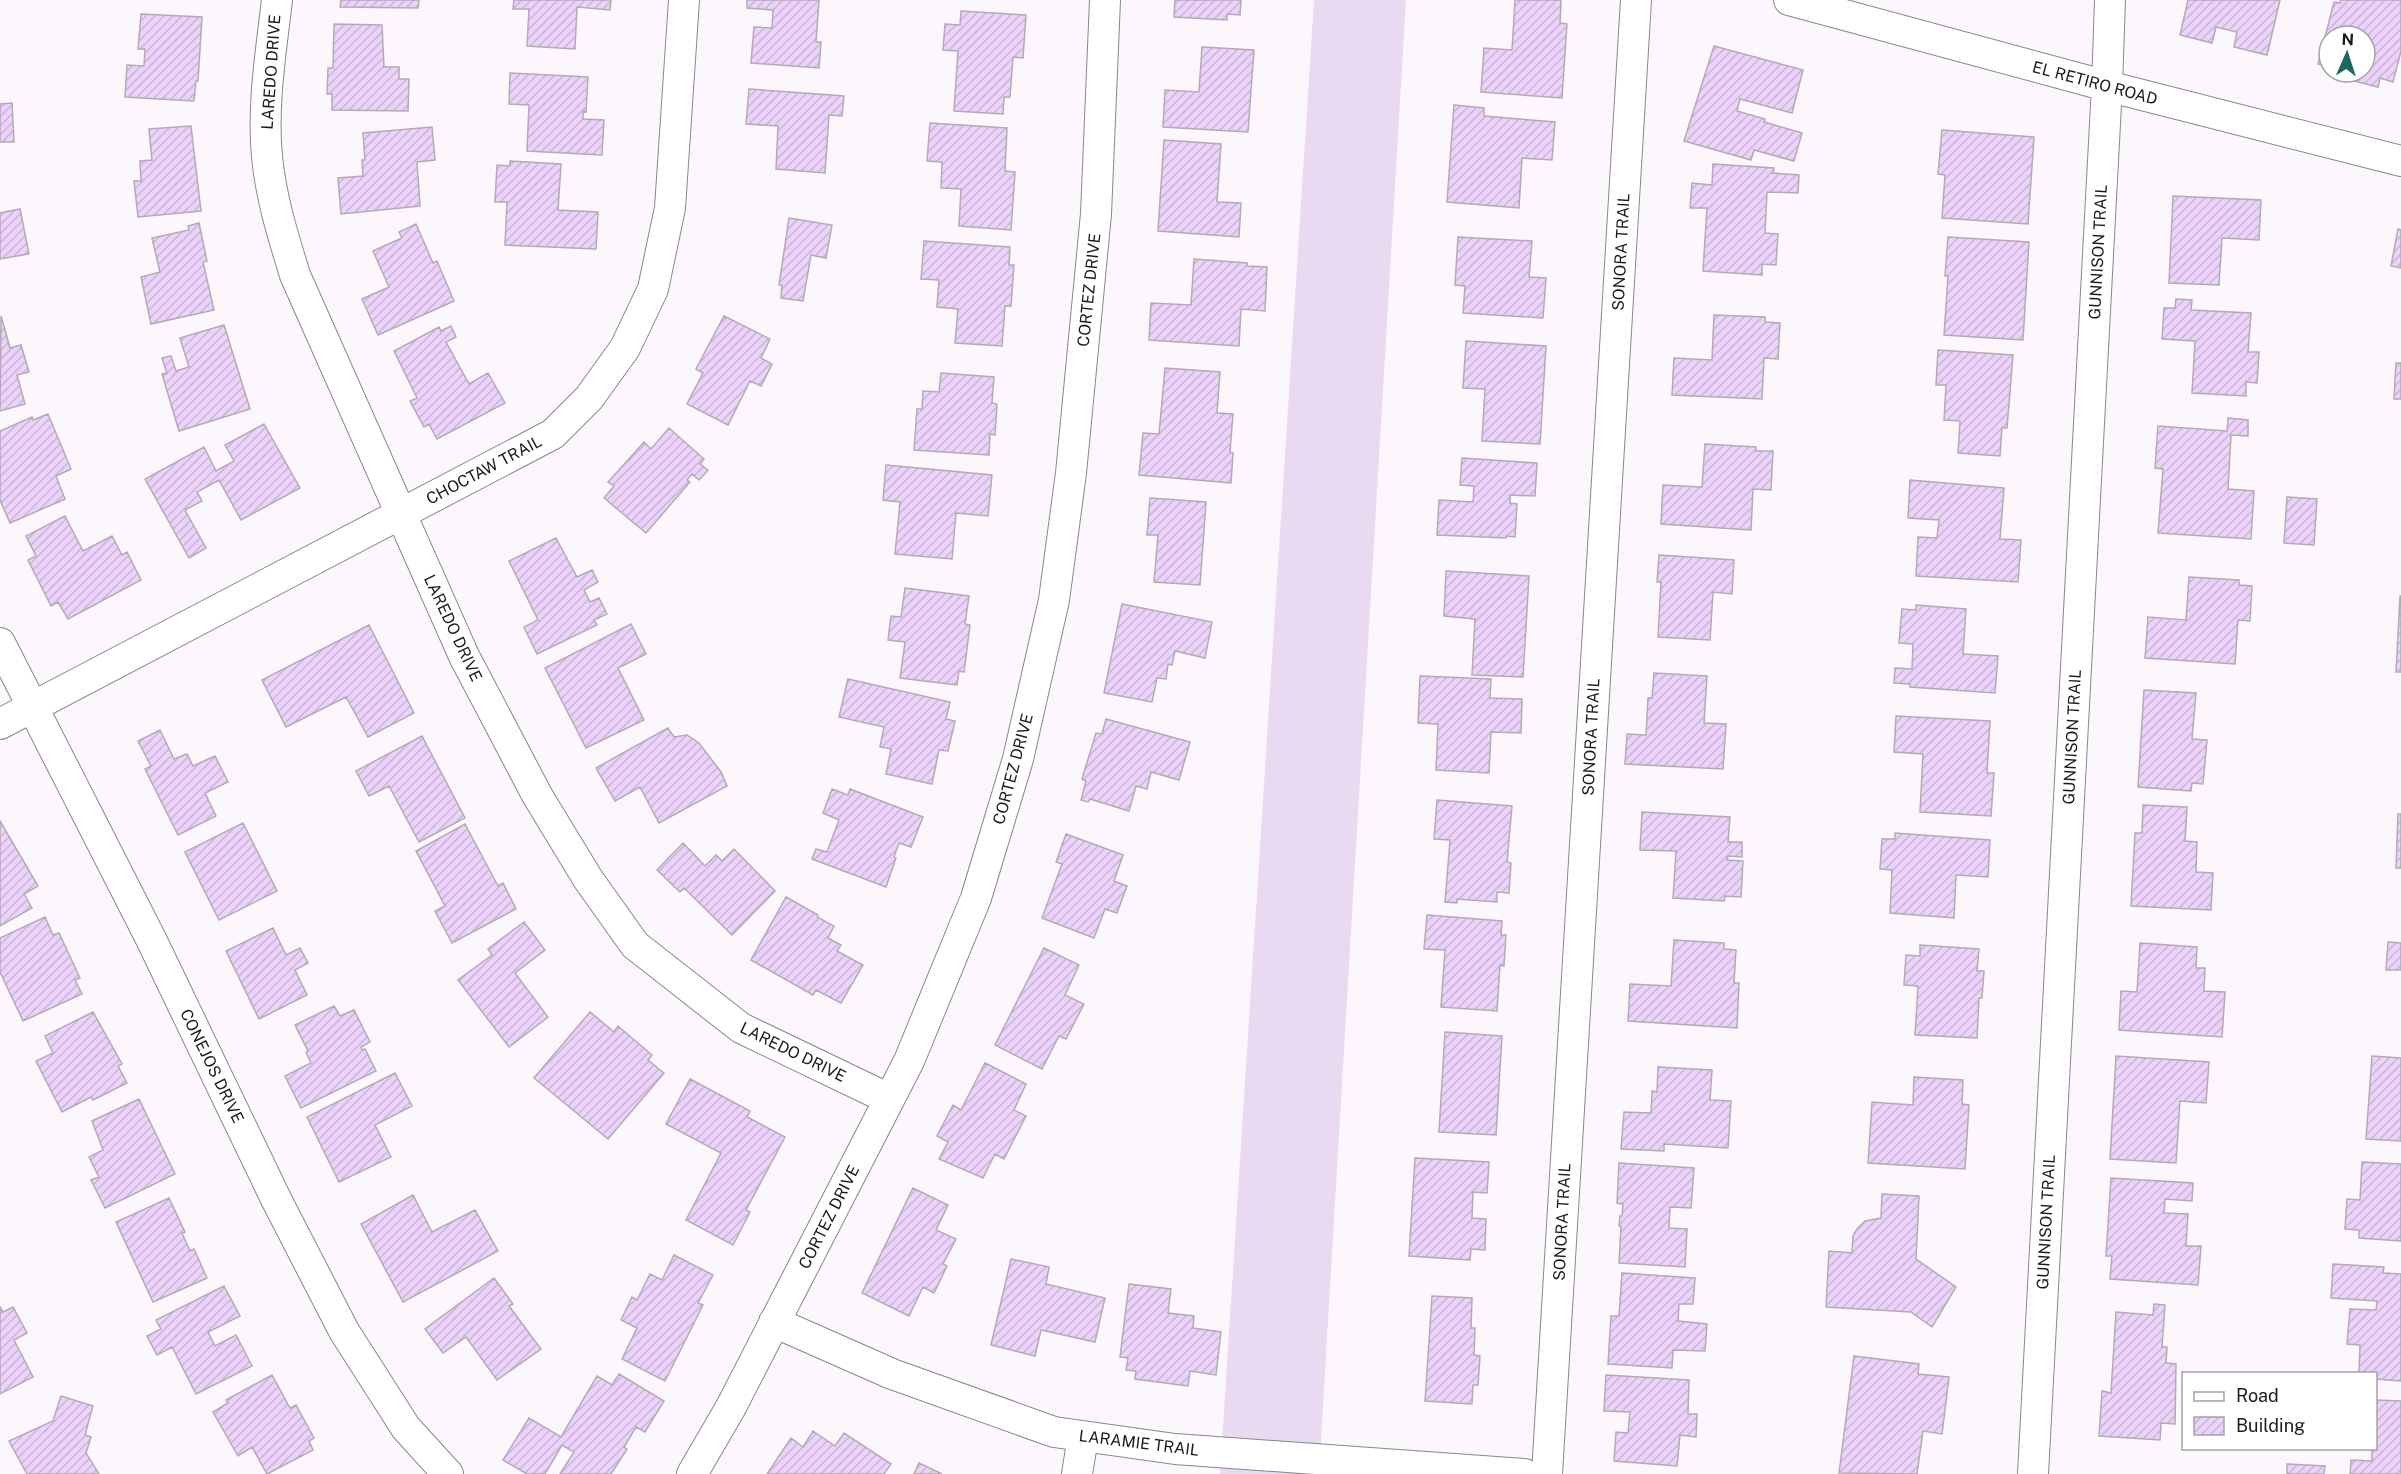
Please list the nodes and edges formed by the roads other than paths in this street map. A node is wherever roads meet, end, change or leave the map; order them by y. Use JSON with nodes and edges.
{"nodes":[{"id":1,"x":277,"y":0,"type":"edge"},
{"id":2,"x":684,"y":0,"type":"edge"},
{"id":3,"x":1105,"y":0,"type":"edge"},
{"id":4,"x":1636,"y":0,"type":"edge"},
{"id":5,"x":1789,"y":0,"type":"edge"},
{"id":6,"x":2110,"y":0,"type":"edge"},
{"id":7,"x":2107,"y":86,"type":"junction"},
{"id":8,"x":2401,"y":161,"type":"edge"},
{"id":9,"x":401,"y":514,"type":"junction"},
{"id":10,"x":0,"y":643,"type":"edge"},
{"id":11,"x":32,"y":707,"type":"junction"},
{"id":12,"x":0,"y":724,"type":"edge"},
{"id":13,"x":889,"y":1099,"type":"junction"},
{"id":14,"x":774,"y":1322,"type":"junction"},
{"id":15,"x":1083,"y":1437,"type":"junction"},
{"id":16,"x":448,"y":1474,"type":"edge"},
{"id":17,"x":692,"y":1474,"type":"edge"},
{"id":18,"x":1077,"y":1474,"type":"edge"},
{"id":19,"x":1524,"y":1474,"type":"edge"},
{"id":20,"x":1547,"y":1474,"type":"edge"},
{"id":21,"x":2032,"y":1474,"type":"edge"}],
"edges":[{"from":1,"to":9,"type":"street","name":"LAREDO DRIVE"},
{"from":2,"to":9,"type":"street","name":"CHOCTAW TRAIL"},
{"from":3,"to":13,"type":"street","name":"CORTEZ DRIVE"},
{"from":4,"to":20,"type":"street","name":"SONORA TRAIL"},
{"from":5,"to":7,"type":"street","name":"EL RETIRO ROAD"},
{"from":6,"to":7,"type":"street","name":"GUNNISON TRAIL"},
{"from":7,"to":8,"type":"street","name":"EL RETIRO ROAD"},
{"from":7,"to":21,"type":"street","name":"GUNNISON TRAIL"},
{"from":9,"to":11,"type":"street","name":"CHOCTAW TRAIL"},
{"from":9,"to":13,"type":"street","name":"LAREDO DRIVE"},
{"from":10,"to":11,"type":"street","name":"CONEJOS DRIVE"},
{"from":11,"to":12,"type":"street","name":"CHOCTAW TRAIL"},
{"from":11,"to":16,"type":"street","name":"CONEJOS DRIVE"},
{"from":13,"to":14,"type":"street","name":"CORTEZ DRIVE"},
{"from":14,"to":15,"type":"street","name":"LARAMIE TRAIL"},
{"from":14,"to":17,"type":"street","name":"CORTEZ DRIVE"},
{"from":15,"to":18,"type":"street"},
{"from":15,"to":19,"type":"street","name":"LARAMIE TRAIL"}]}
